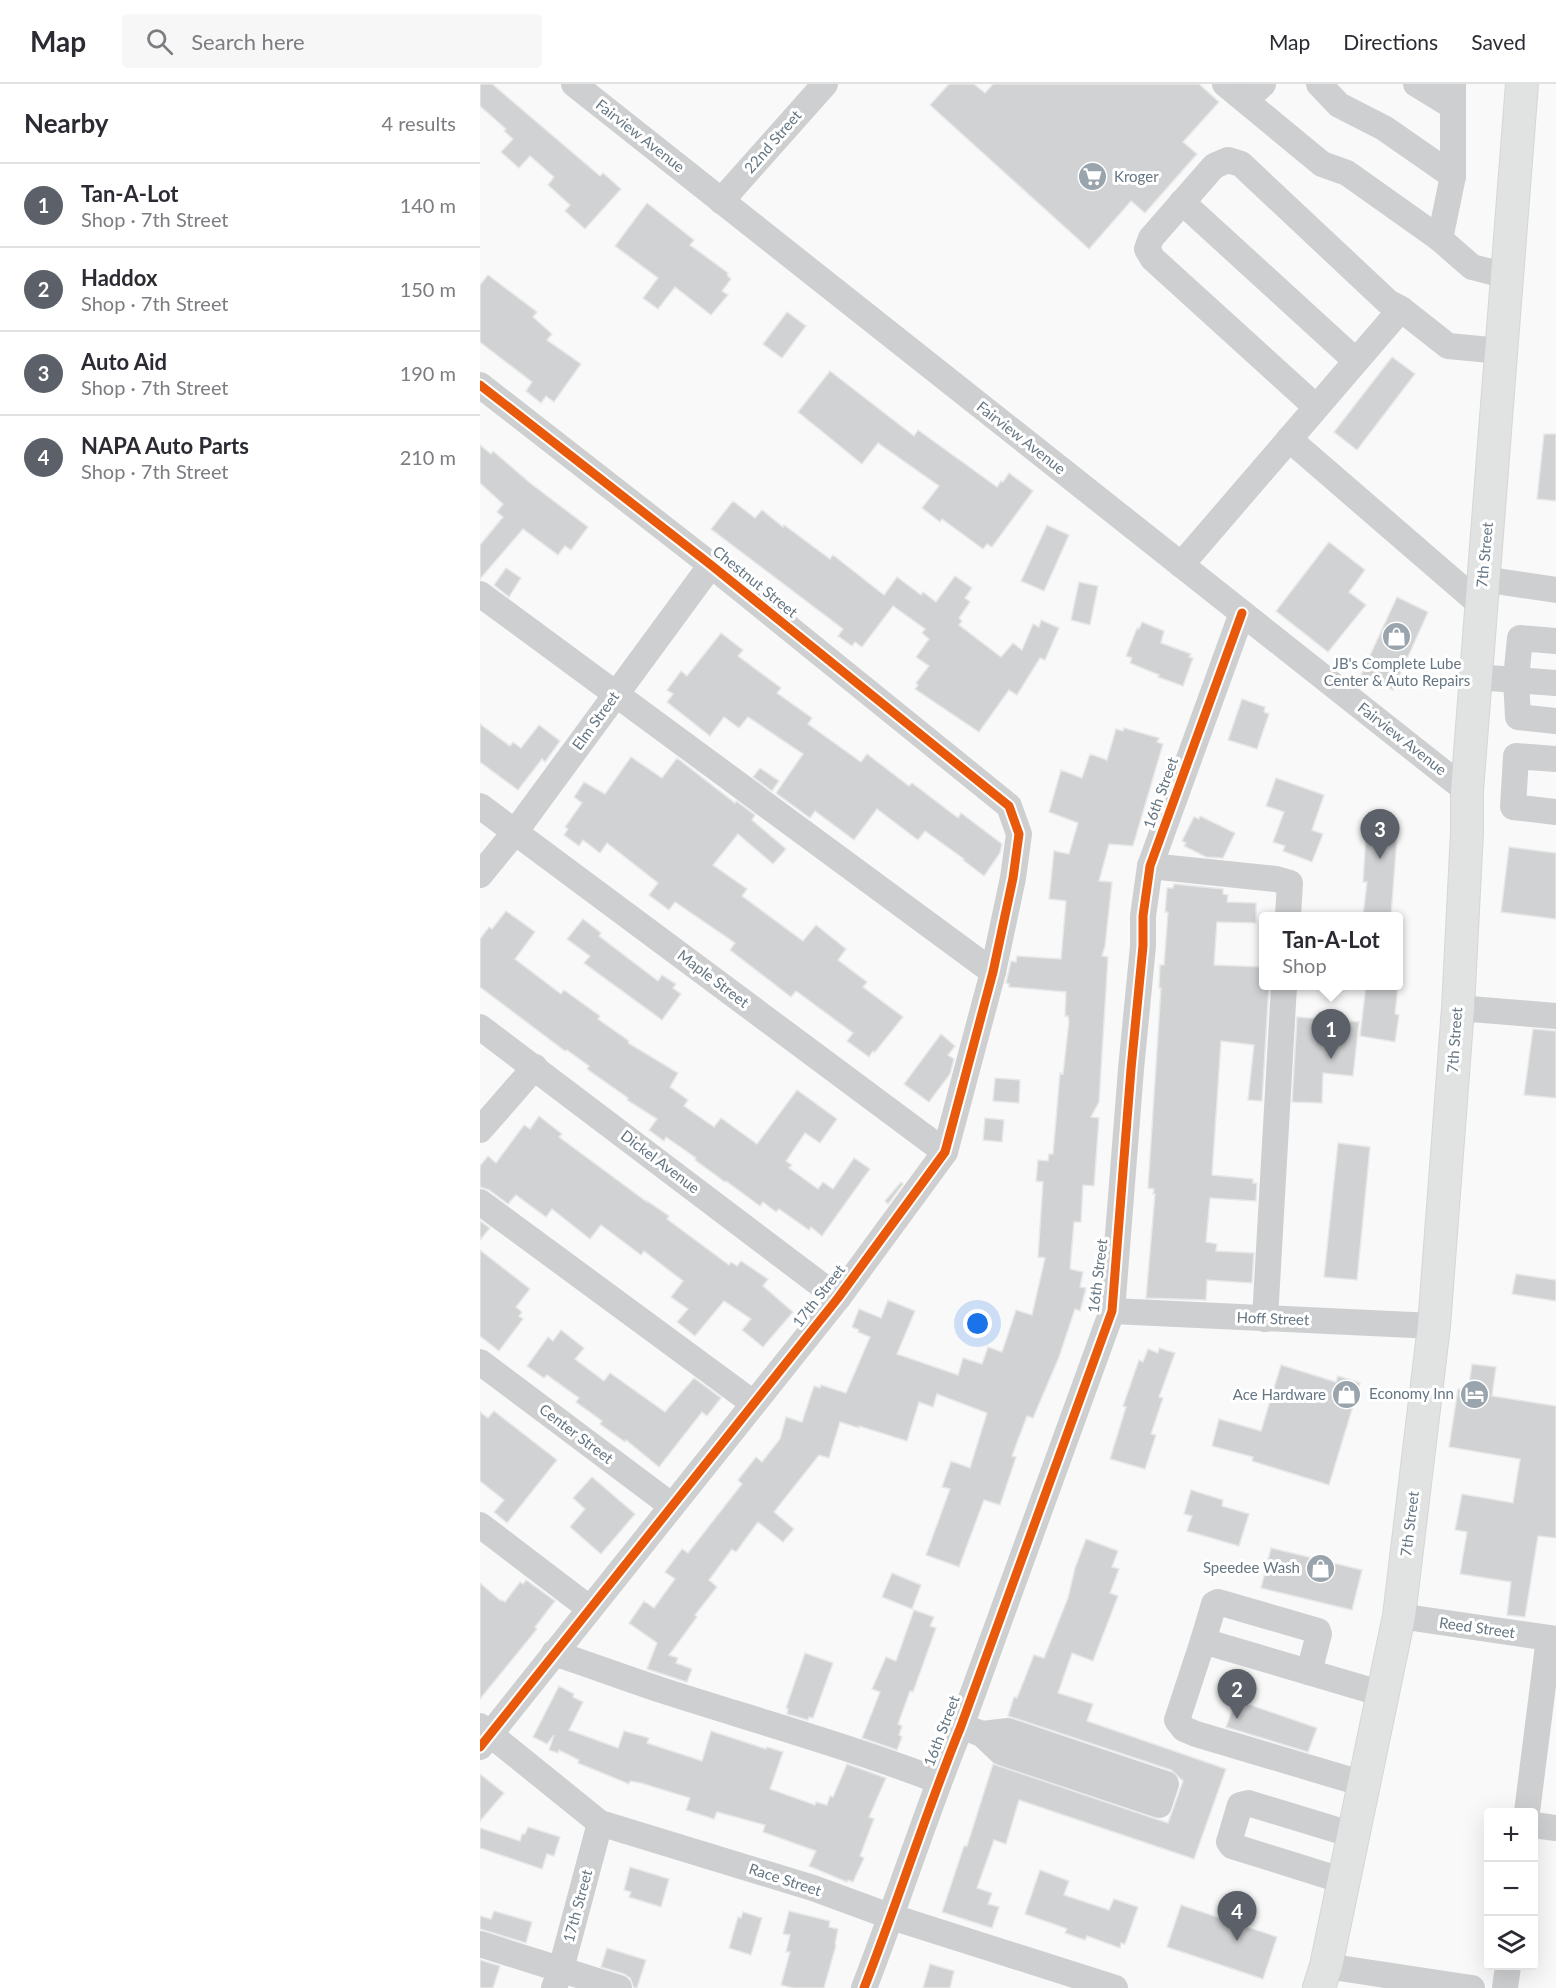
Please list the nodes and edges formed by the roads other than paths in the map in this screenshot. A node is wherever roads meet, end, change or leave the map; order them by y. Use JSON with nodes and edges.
{"nodes":[{"id":1,"x":574,"y":84,"type":"edge"},
{"id":2,"x":825,"y":84,"type":"edge"},
{"id":3,"x":1225,"y":84,"type":"edge"},
{"id":4,"x":1319,"y":84,"type":"edge"},
{"id":5,"x":1416,"y":84,"type":"edge"},
{"id":6,"x":1522,"y":84,"type":"edge"},
{"id":7,"x":1255,"y":92,"type":"edge"},
{"id":8,"x":1452,"y":95,"type":"edge"},
{"id":9,"x":1453,"y":176,"type":"junction"},
{"id":10,"x":721,"y":201,"type":"junction"},
{"id":11,"x":1182,"y":202,"type":"junction"},
{"id":12,"x":1440,"y":240,"type":"junction"},
{"id":13,"x":1507,"y":276,"type":"junction"},
{"id":14,"x":1401,"y":309,"type":"junction"},
{"id":15,"x":1501,"y":351,"type":"junction"},
{"id":16,"x":1356,"y":361,"type":"junction"},
{"id":17,"x":480,"y":385,"type":"edge"},
{"id":18,"x":1316,"y":407,"type":"junction"},
{"id":19,"x":1289,"y":439,"type":"junction"},
{"id":20,"x":711,"y":565,"type":"junction"},
{"id":21,"x":1181,"y":565,"type":"junction"},
{"id":22,"x":1556,"y":590,"type":"edge"},
{"id":23,"x":1482,"y":592,"type":"junction"},
{"id":24,"x":480,"y":594,"type":"edge"},
{"id":25,"x":1242,"y":613,"type":"junction"},
{"id":26,"x":1556,"y":641,"type":"edge"},
{"id":27,"x":1476,"y":677,"type":"junction"},
{"id":28,"x":1516,"y":679,"type":"junction"},
{"id":29,"x":1556,"y":683,"type":"edge"},
{"id":30,"x":615,"y":694,"type":"junction"},
{"id":31,"x":1518,"y":717,"type":"junction"},
{"id":32,"x":1556,"y":721,"type":"edge"},
{"id":33,"x":1516,"y":756,"type":"junction"},
{"id":34,"x":1556,"y":759,"type":"edge"},
{"id":35,"x":1467,"y":792,"type":"junction"},
{"id":36,"x":480,"y":806,"type":"edge"},
{"id":37,"x":1009,"y":806,"type":"joint"},
{"id":38,"x":1556,"y":812,"type":"edge"},
{"id":39,"x":514,"y":832,"type":"junction"},
{"id":40,"x":1150,"y":867,"type":"junction"},
{"id":41,"x":480,"y":875,"type":"edge"},
{"id":42,"x":1288,"y":912,"type":"edge"},
{"id":43,"x":993,"y":972,"type":"junction"},
{"id":44,"x":1284,"y":990,"type":"edge"},
{"id":45,"x":1458,"y":1008,"type":"junction"},
{"id":46,"x":1556,"y":1016,"type":"edge"},
{"id":47,"x":480,"y":1027,"type":"edge"},
{"id":48,"x":536,"y":1067,"type":"junction"},
{"id":49,"x":480,"y":1130,"type":"edge"},
{"id":50,"x":945,"y":1152,"type":"junction"},
{"id":51,"x":480,"y":1202,"type":"edge"},
{"id":52,"x":838,"y":1298,"type":"junction"},
{"id":53,"x":1112,"y":1311,"type":"junction"},
{"id":54,"x":1265,"y":1319,"type":"junction"},
{"id":55,"x":1434,"y":1326,"type":"junction"},
{"id":56,"x":480,"y":1362,"type":"edge"},
{"id":57,"x":753,"y":1403,"type":"junction"},
{"id":58,"x":672,"y":1506,"type":"junction"},
{"id":59,"x":480,"y":1525,"type":"edge"},
{"id":60,"x":589,"y":1608,"type":"junction"},
{"id":61,"x":1399,"y":1616,"type":"junction"},
{"id":62,"x":1552,"y":1638,"type":"edge"},
{"id":63,"x":1203,"y":1641,"type":"junction"},
{"id":64,"x":554,"y":1653,"type":"junction"},
{"id":65,"x":1309,"y":1672,"type":"junction"},
{"id":66,"x":1383,"y":1694,"type":"junction"},
{"id":67,"x":972,"y":1730,"type":"junction"},
{"id":68,"x":483,"y":1736,"type":"edge"},
{"id":69,"x":939,"y":1780,"type":"junction"},
{"id":70,"x":1364,"y":1784,"type":"junction"},
{"id":71,"x":1528,"y":1808,"type":"edge"},
{"id":72,"x":600,"y":1823,"type":"junction"},
{"id":73,"x":1538,"y":1826,"type":"edge"},
{"id":74,"x":1556,"y":1828,"type":"edge"},
{"id":75,"x":1353,"y":1835,"type":"junction"},
{"id":76,"x":1344,"y":1881,"type":"junction"},
{"id":77,"x":892,"y":1917,"type":"junction"},
{"id":78,"x":480,"y":1944,"type":"edge"},
{"id":79,"x":1507,"y":1970,"type":"edge"},
{"id":80,"x":1323,"y":1977,"type":"edge"},
{"id":81,"x":558,"y":1978,"type":"edge"},
{"id":82,"x":1464,"y":1987,"type":"edge"},
{"id":83,"x":619,"y":1988,"type":"edge"},
{"id":84,"x":864,"y":1988,"type":"edge"},
{"id":85,"x":1115,"y":1988,"type":"edge"},
{"id":86,"x":1505,"y":1988,"type":"edge"}],
"edges":[{"from":1,"to":10,"type":"street","name":"Fairview Avenue"},
{"from":2,"to":10,"type":"street","name":"22nd Street"},
{"from":3,"to":7,"type":"street"},
{"from":4,"to":9,"type":"street"},
{"from":5,"to":8,"type":"street"},
{"from":6,"to":13,"type":"main road","name":"7th Street"},
{"from":7,"to":12,"type":"street"},
{"from":8,"to":9,"type":"street"},
{"from":9,"to":12,"type":"street"},
{"from":10,"to":21,"type":"street","name":"Fairview Avenue"},
{"from":11,"to":14,"type":"street"},
{"from":11,"to":16,"type":"street"},
{"from":11,"to":18,"type":"street"},
{"from":12,"to":13,"type":"street"},
{"from":13,"to":15,"type":"main road","name":"7th Street"},
{"from":14,"to":15,"type":"street"},
{"from":14,"to":16,"type":"street"},
{"from":15,"to":23,"type":"main road","name":"7th Street"},
{"from":16,"to":18,"type":"street"},
{"from":17,"to":20,"type":"street","name":"Chestnut Street"},
{"from":18,"to":19,"type":"street"},
{"from":19,"to":21,"type":"street"},
{"from":19,"to":23,"type":"street"},
{"from":20,"to":30,"type":"street","name":"Elm Street"},
{"from":20,"to":37,"type":"street","name":"Chestnut Street"},
{"from":21,"to":25,"type":"street","name":"Fairview Avenue"},
{"from":22,"to":23,"type":"street"},
{"from":23,"to":27,"type":"main road","name":"7th Street"},
{"from":24,"to":30,"type":"street"},
{"from":25,"to":35,"type":"street","name":"Fairview Avenue"},
{"from":25,"to":40,"type":"street","name":"16th Street"},
{"from":26,"to":28,"type":"street"},
{"from":27,"to":28,"type":"street"},
{"from":27,"to":35,"type":"main road","name":"7th Street"},
{"from":28,"to":29,"type":"street"},
{"from":28,"to":31,"type":"street"},
{"from":30,"to":39,"type":"street","name":"Elm Street"},
{"from":30,"to":43,"type":"street"},
{"from":31,"to":32,"type":"street"},
{"from":31,"to":33,"type":"street"},
{"from":33,"to":34,"type":"street"},
{"from":33,"to":38,"type":"street"},
{"from":35,"to":45,"type":"main road","name":"7th Street"},
{"from":36,"to":39,"type":"street","name":"Maple Street"},
{"from":37,"to":43,"type":"street","name":"17th Street"},
{"from":39,"to":41,"type":"street","name":"Elm Street"},
{"from":39,"to":50,"type":"street","name":"Maple Street"},
{"from":40,"to":42,"type":"street"},
{"from":40,"to":53,"type":"street","name":"16th Street"},
{"from":43,"to":50,"type":"street","name":"17th Street"},
{"from":44,"to":54,"type":"street"},
{"from":45,"to":46,"type":"street"},
{"from":45,"to":55,"type":"main road","name":"7th Street"},
{"from":47,"to":48,"type":"street","name":"Dickel Avenue"},
{"from":48,"to":49,"type":"street"},
{"from":48,"to":52,"type":"street","name":"Dickel Avenue"},
{"from":50,"to":52,"type":"street","name":"17th Street"},
{"from":51,"to":57,"type":"street"},
{"from":52,"to":57,"type":"street","name":"17th Street"},
{"from":53,"to":54,"type":"street","name":"Hoff Street"},
{"from":53,"to":67,"type":"street","name":"16th Street"},
{"from":54,"to":55,"type":"street","name":"Hoff Street"},
{"from":55,"to":61,"type":"main road","name":"7th Street"},
{"from":56,"to":58,"type":"street","name":"Center Street"},
{"from":57,"to":58,"type":"street","name":"17th Street"},
{"from":58,"to":60,"type":"street","name":"17th Street"},
{"from":59,"to":60,"type":"street"},
{"from":60,"to":64,"type":"street","name":"17th Street"},
{"from":61,"to":62,"type":"street","name":"Reed Street"},
{"from":61,"to":66,"type":"main road","name":"7th Street"},
{"from":62,"to":71,"type":"street"},
{"from":63,"to":65,"type":"street"},
{"from":63,"to":65,"type":"street"},
{"from":63,"to":70,"type":"street"},
{"from":64,"to":68,"type":"street","name":"17th Street"},
{"from":64,"to":69,"type":"street"},
{"from":65,"to":66,"type":"street"},
{"from":66,"to":70,"type":"main road","name":"7th Street"},
{"from":67,"to":67,"type":"street"},
{"from":67,"to":69,"type":"street","name":"16th Street"},
{"from":68,"to":72,"type":"street","name":"Race Street"},
{"from":69,"to":77,"type":"street","name":"16th Street"},
{"from":70,"to":75,"type":"main road","name":"7th Street"},
{"from":72,"to":77,"type":"street","name":"Race Street"},
{"from":72,"to":81,"type":"street","name":"17th Street"},
{"from":73,"to":74,"type":"street"},
{"from":75,"to":76,"type":"main road","name":"7th Street"},
{"from":75,"to":76,"type":"street"},
{"from":76,"to":80,"type":"main road","name":"7th Street"},
{"from":77,"to":84,"type":"street","name":"16th Street"},
{"from":77,"to":85,"type":"street","name":"Race Street"},
{"from":78,"to":81,"type":"street"},
{"from":79,"to":86,"type":"street"},
{"from":80,"to":82,"type":"street"},
{"from":81,"to":83,"type":"street"}]}
